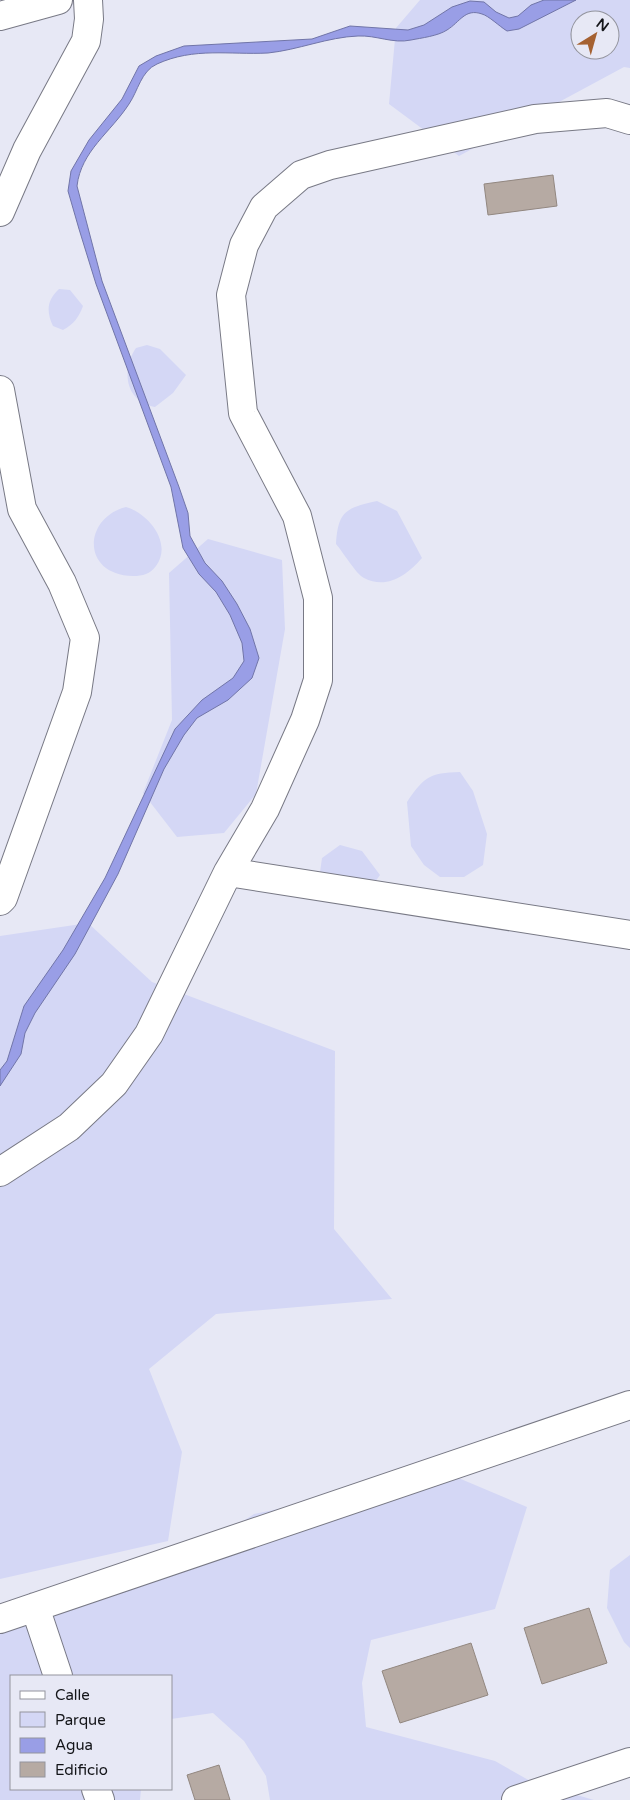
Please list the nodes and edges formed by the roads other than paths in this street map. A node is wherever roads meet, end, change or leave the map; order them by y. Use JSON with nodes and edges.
{"nodes":[{"id":1,"x":58,"y":0,"type":"edge"},
{"id":2,"x":88,"y":0,"type":"edge"},
{"id":3,"x":0,"y":16,"type":"edge"},
{"id":4,"x":630,"y":120,"type":"edge"},
{"id":5,"x":0,"y":212,"type":"edge"},
{"id":6,"x":0,"y":390,"type":"edge"},
{"id":7,"x":228,"y":872,"type":"junction"},
{"id":8,"x":0,"y":901,"type":"edge"},
{"id":9,"x":630,"y":935,"type":"edge"},
{"id":10,"x":0,"y":1172,"type":"edge"},
{"id":11,"x":630,"y":1405,"type":"edge"},
{"id":12,"x":35,"y":1608,"type":"junction"},
{"id":13,"x":0,"y":1619,"type":"edge"},
{"id":14,"x":58,"y":1675,"type":"edge"},
{"id":15,"x":630,"y":1762,"type":"edge"},
{"id":16,"x":516,"y":1800,"type":"edge"}],
"edges":[{"from":1,"to":3,"type":"street"},
{"from":2,"to":5,"type":"street"},
{"from":4,"to":7,"type":"street"},
{"from":6,"to":8,"type":"street"},
{"from":7,"to":9,"type":"street"},
{"from":7,"to":10,"type":"street"},
{"from":11,"to":12,"type":"street"},
{"from":12,"to":13,"type":"street"},
{"from":12,"to":14,"type":"street"},
{"from":15,"to":16,"type":"street"}]}
